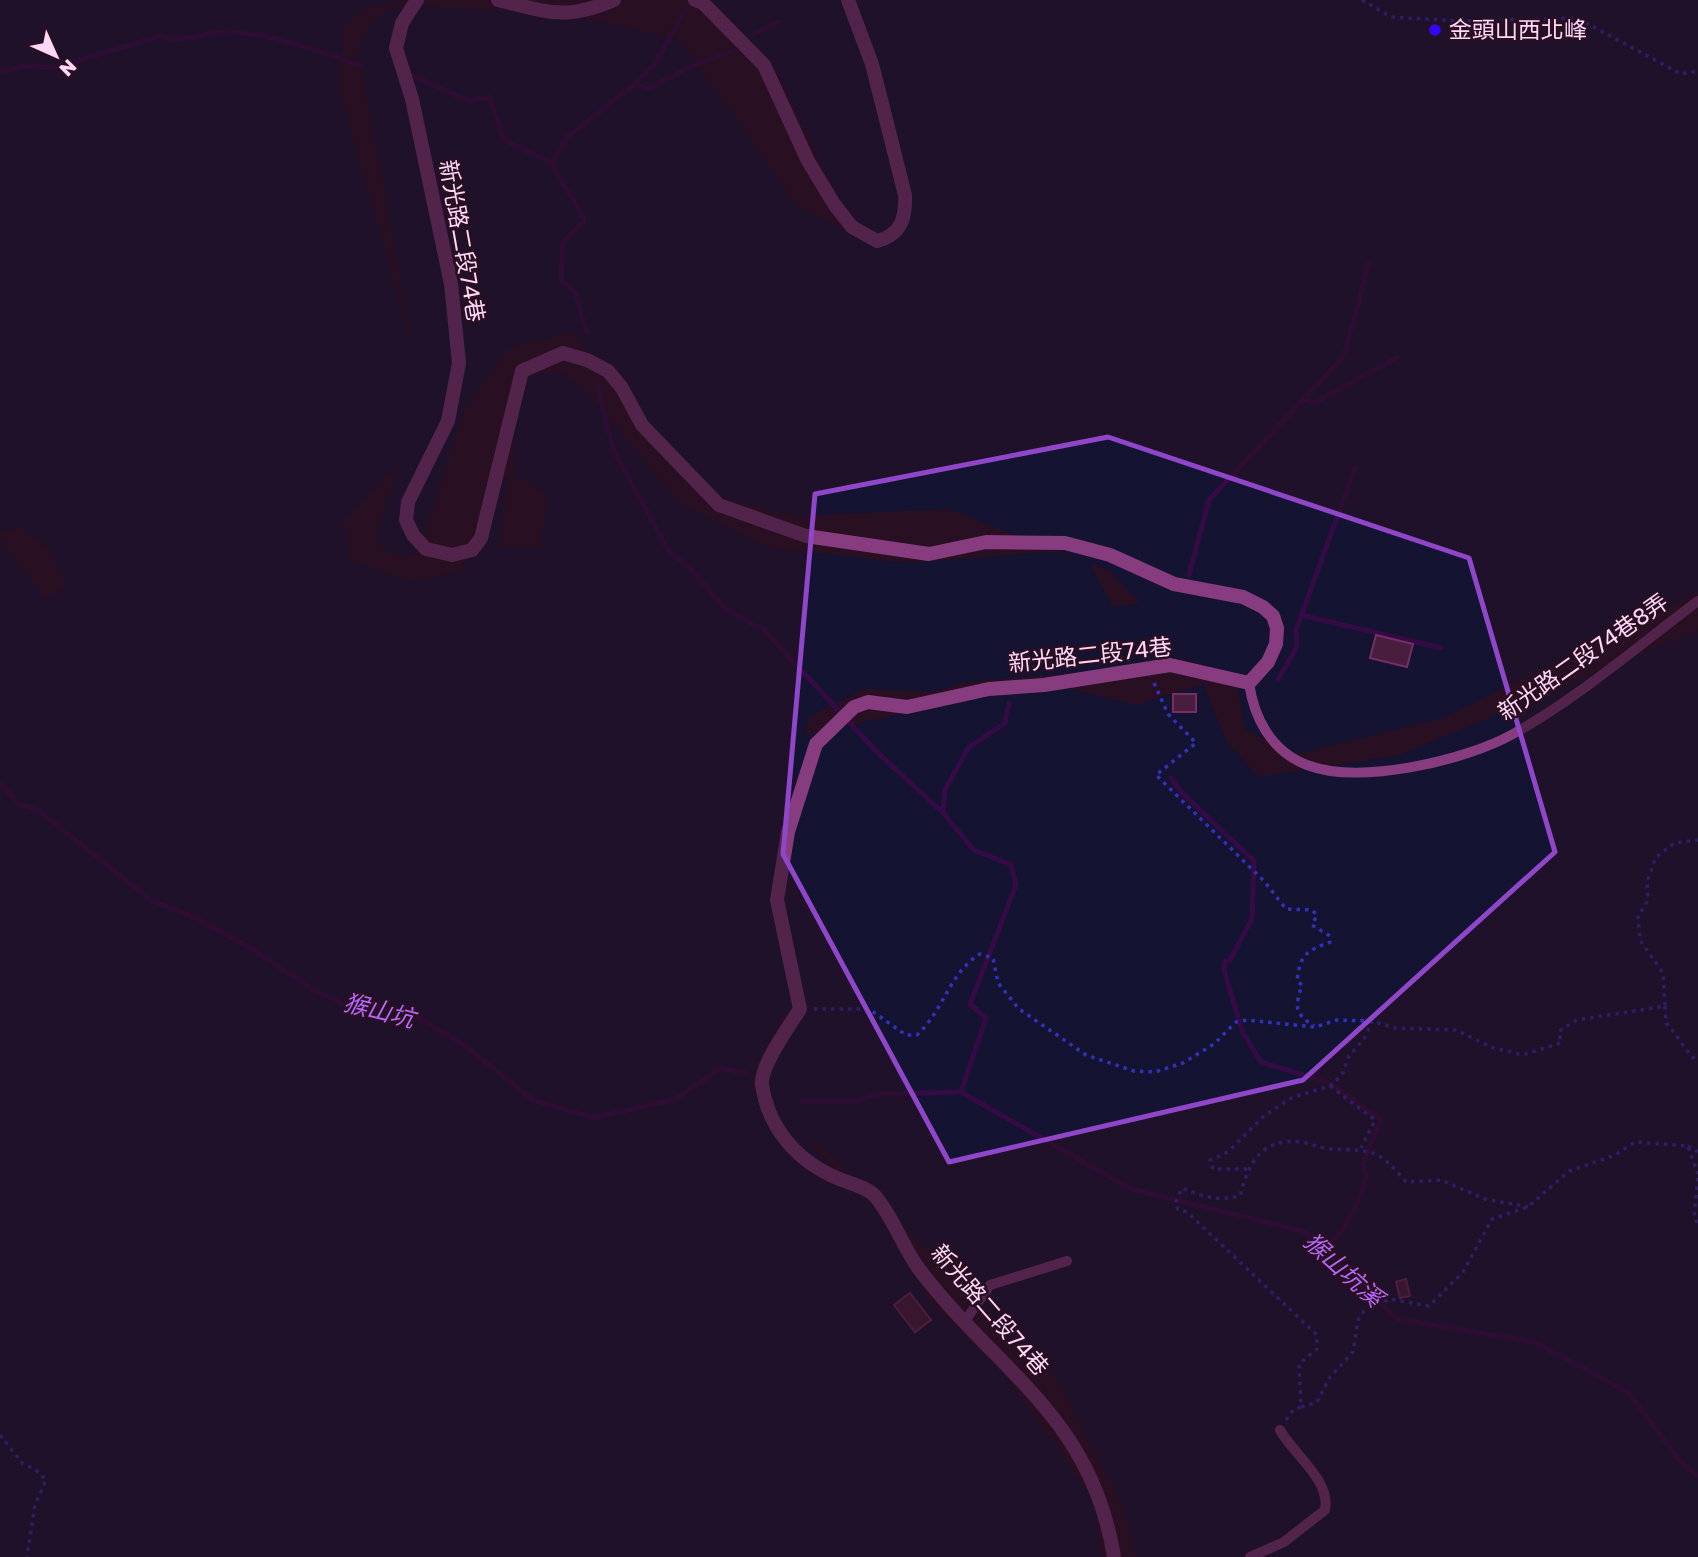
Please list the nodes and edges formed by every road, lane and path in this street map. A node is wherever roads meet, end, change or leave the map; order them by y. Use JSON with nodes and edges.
{"nodes":[{"id":1,"x":417,"y":0,"type":"edge"},
{"id":2,"x":498,"y":0,"type":"edge"},
{"id":3,"x":614,"y":0,"type":"edge"},
{"id":4,"x":695,"y":0,"type":"edge"},
{"id":5,"x":848,"y":0,"type":"edge"},
{"id":6,"x":1362,"y":0,"type":"edge"},
{"id":7,"x":1698,"y":71,"type":"edge"},
{"id":8,"x":1698,"y":601,"type":"edge"},
{"id":9,"x":1147,"y":667,"type":"junction"},
{"id":10,"x":1249,"y":683,"type":"junction"},
{"id":11,"x":1698,"y":840,"type":"edge"},
{"id":12,"x":1665,"y":1006,"type":"junction"},
{"id":13,"x":800,"y":1009,"type":"junction"},
{"id":14,"x":1372,"y":1021,"type":"junction"},
{"id":15,"x":1315,"y":1027,"type":"junction"},
{"id":16,"x":1698,"y":1062,"type":"edge"},
{"id":17,"x":1330,"y":1086,"type":"junction"},
{"id":18,"x":1688,"y":1146,"type":"junction"},
{"id":19,"x":1361,"y":1149,"type":"junction"},
{"id":20,"x":1698,"y":1152,"type":"edge"},
{"id":21,"x":1247,"y":1169,"type":"junction"},
{"id":22,"x":1698,"y":1176,"type":"edge"},
{"id":23,"x":1528,"y":1207,"type":"junction"},
{"id":24,"x":1698,"y":1224,"type":"edge"},
{"id":25,"x":1067,"y":1261,"type":"dead end"},
{"id":26,"x":965,"y":1321,"type":"junction"},
{"id":27,"x":1301,"y":1407,"type":"junction"},
{"id":28,"x":1280,"y":1430,"type":"joint"},
{"id":29,"x":0,"y":1435,"type":"edge"},
{"id":30,"x":27,"y":1557,"type":"edge"},
{"id":31,"x":1114,"y":1557,"type":"edge"},
{"id":32,"x":1250,"y":1557,"type":"edge"}],
"edges":[{"from":1,"to":10,"type":"street","name":"新光路二段74巷"},
{"from":2,"to":3,"type":"street"},
{"from":4,"to":5,"type":"street"},
{"from":6,"to":7,"type":"path"},
{"from":8,"to":10,"type":"lane","name":"新光路二段74巷8弄"},
{"from":9,"to":10,"type":"street","name":"新光路二段74巷"},
{"from":9,"to":13,"type":"street","name":"新光路二段74巷"},
{"from":9,"to":15,"type":"path"},
{"from":11,"to":12,"type":"path"},
{"from":12,"to":14,"type":"path"},
{"from":12,"to":16,"type":"path"},
{"from":13,"to":15,"type":"path"},
{"from":13,"to":26,"type":"street","name":"新光路二段74巷"},
{"from":14,"to":15,"type":"path"},
{"from":14,"to":17,"type":"path"},
{"from":17,"to":19,"type":"path"},
{"from":17,"to":21,"type":"path"},
{"from":18,"to":20,"type":"path"},
{"from":18,"to":22,"type":"path"},
{"from":18,"to":23,"type":"path"},
{"from":19,"to":21,"type":"path"},
{"from":19,"to":23,"type":"path"},
{"from":21,"to":27,"type":"path"},
{"from":22,"to":24,"type":"path"},
{"from":23,"to":27,"type":"path"},
{"from":25,"to":26,"type":"lane"},
{"from":26,"to":31,"type":"street","name":"新光路二段74巷"},
{"from":27,"to":28,"type":"path"},
{"from":28,"to":32,"type":"lane"},
{"from":29,"to":30,"type":"path"}]}
